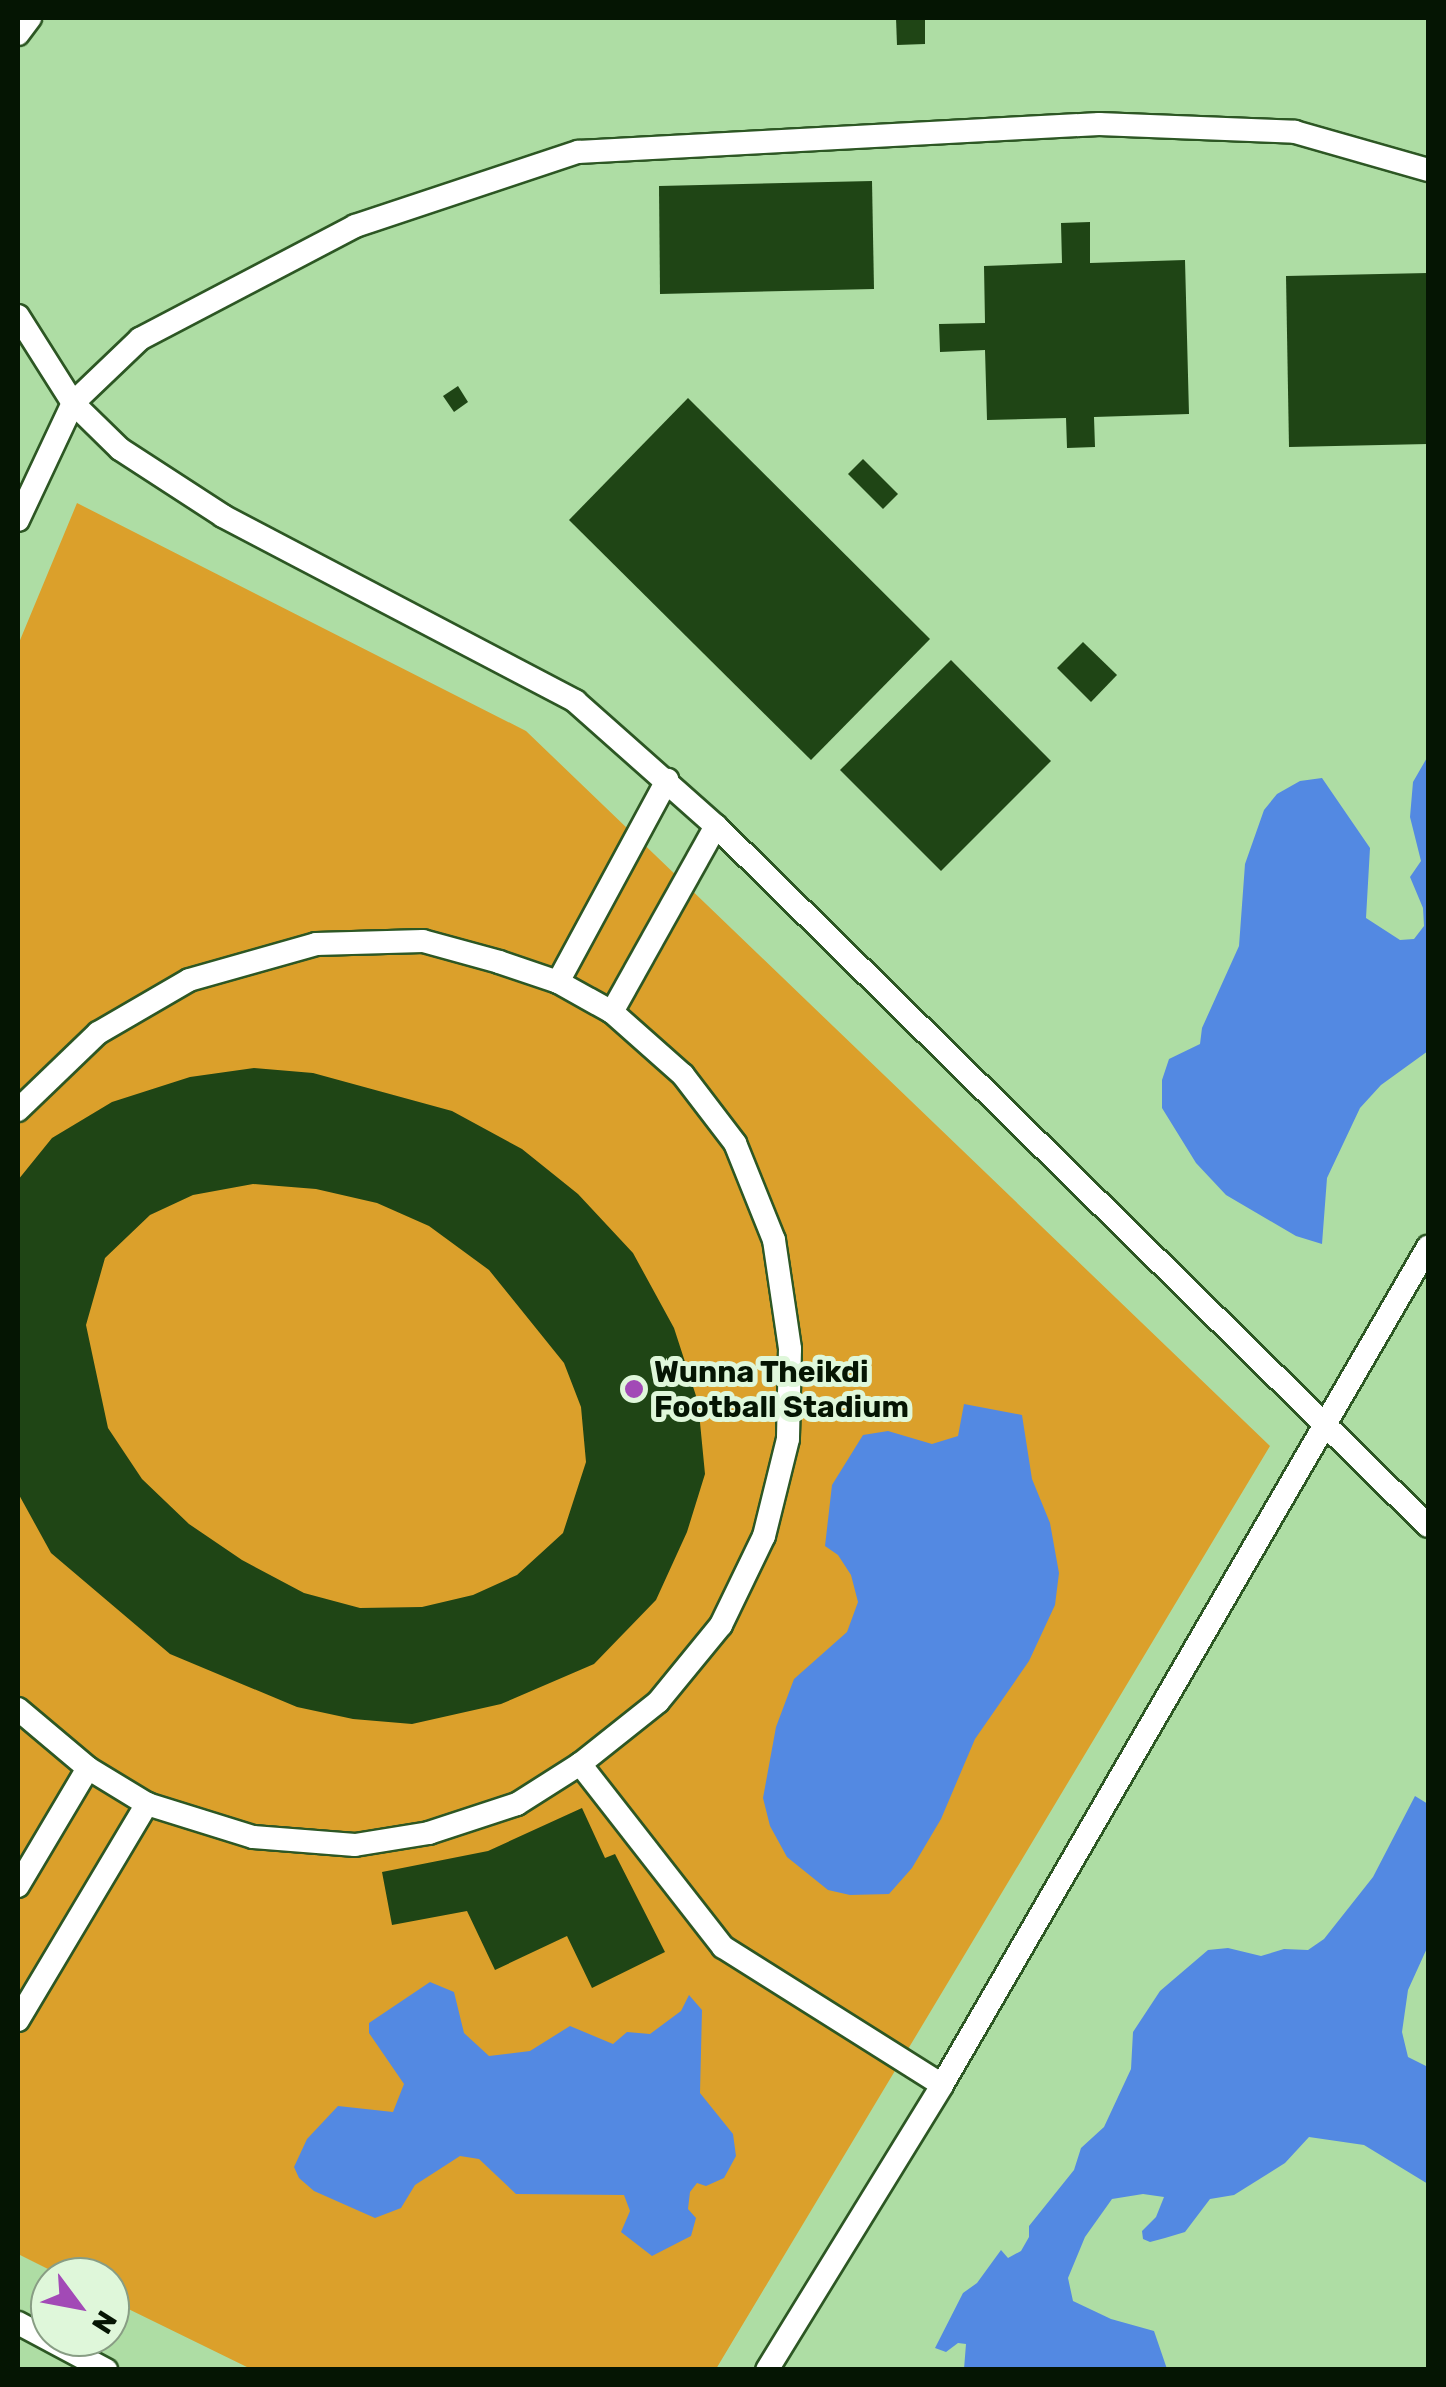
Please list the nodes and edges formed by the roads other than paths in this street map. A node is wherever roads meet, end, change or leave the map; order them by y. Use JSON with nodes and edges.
{"nodes":[{"id":1,"x":30,"y":18,"type":"edge"},
{"id":2,"x":18,"y":34,"type":"edge"},
{"id":3,"x":1428,"y":170,"type":"edge"},
{"id":4,"x":18,"y":316,"type":"edge"},
{"id":5,"x":73,"y":404,"type":"junction"},
{"id":6,"x":18,"y":520,"type":"edge"},
{"id":7,"x":666,"y":780,"type":"junction"},
{"id":8,"x":716,"y":826,"type":"junction"},
{"id":9,"x":558,"y":982,"type":"junction"},
{"id":10,"x":612,"y":1012,"type":"junction"},
{"id":11,"x":18,"y":1110,"type":"edge"},
{"id":12,"x":1428,"y":1247,"type":"edge"},
{"id":13,"x":1326,"y":1426,"type":"junction"},
{"id":14,"x":1428,"y":1526,"type":"edge"},
{"id":15,"x":18,"y":1709,"type":"edge"},
{"id":16,"x":580,"y":1764,"type":"junction"},
{"id":17,"x":88,"y":1768,"type":"junction"},
{"id":18,"x":147,"y":1804,"type":"junction"},
{"id":19,"x":18,"y":1886,"type":"edge"},
{"id":20,"x":18,"y":2020,"type":"edge"},
{"id":21,"x":942,"y":2085,"type":"junction"},
{"id":22,"x":18,"y":2323,"type":"edge"},
{"id":23,"x":106,"y":2370,"type":"edge"},
{"id":24,"x":767,"y":2370,"type":"edge"}],
"edges":[{"from":1,"to":2,"type":"street"},
{"from":3,"to":5,"type":"street"},
{"from":4,"to":5,"type":"street"},
{"from":5,"to":6,"type":"street"},
{"from":5,"to":7,"type":"street"},
{"from":7,"to":8,"type":"street"},
{"from":7,"to":9,"type":"street"},
{"from":8,"to":10,"type":"street"},
{"from":8,"to":13,"type":"street"},
{"from":9,"to":10,"type":"street"},
{"from":9,"to":11,"type":"street"},
{"from":10,"to":16,"type":"street"},
{"from":12,"to":13,"type":"street"},
{"from":13,"to":14,"type":"street"},
{"from":13,"to":21,"type":"street"},
{"from":15,"to":17,"type":"street"},
{"from":16,"to":18,"type":"street"},
{"from":16,"to":21,"type":"street"},
{"from":17,"to":18,"type":"street"},
{"from":17,"to":19,"type":"street"},
{"from":18,"to":20,"type":"street"},
{"from":21,"to":24,"type":"street"},
{"from":22,"to":23,"type":"street"}]}
